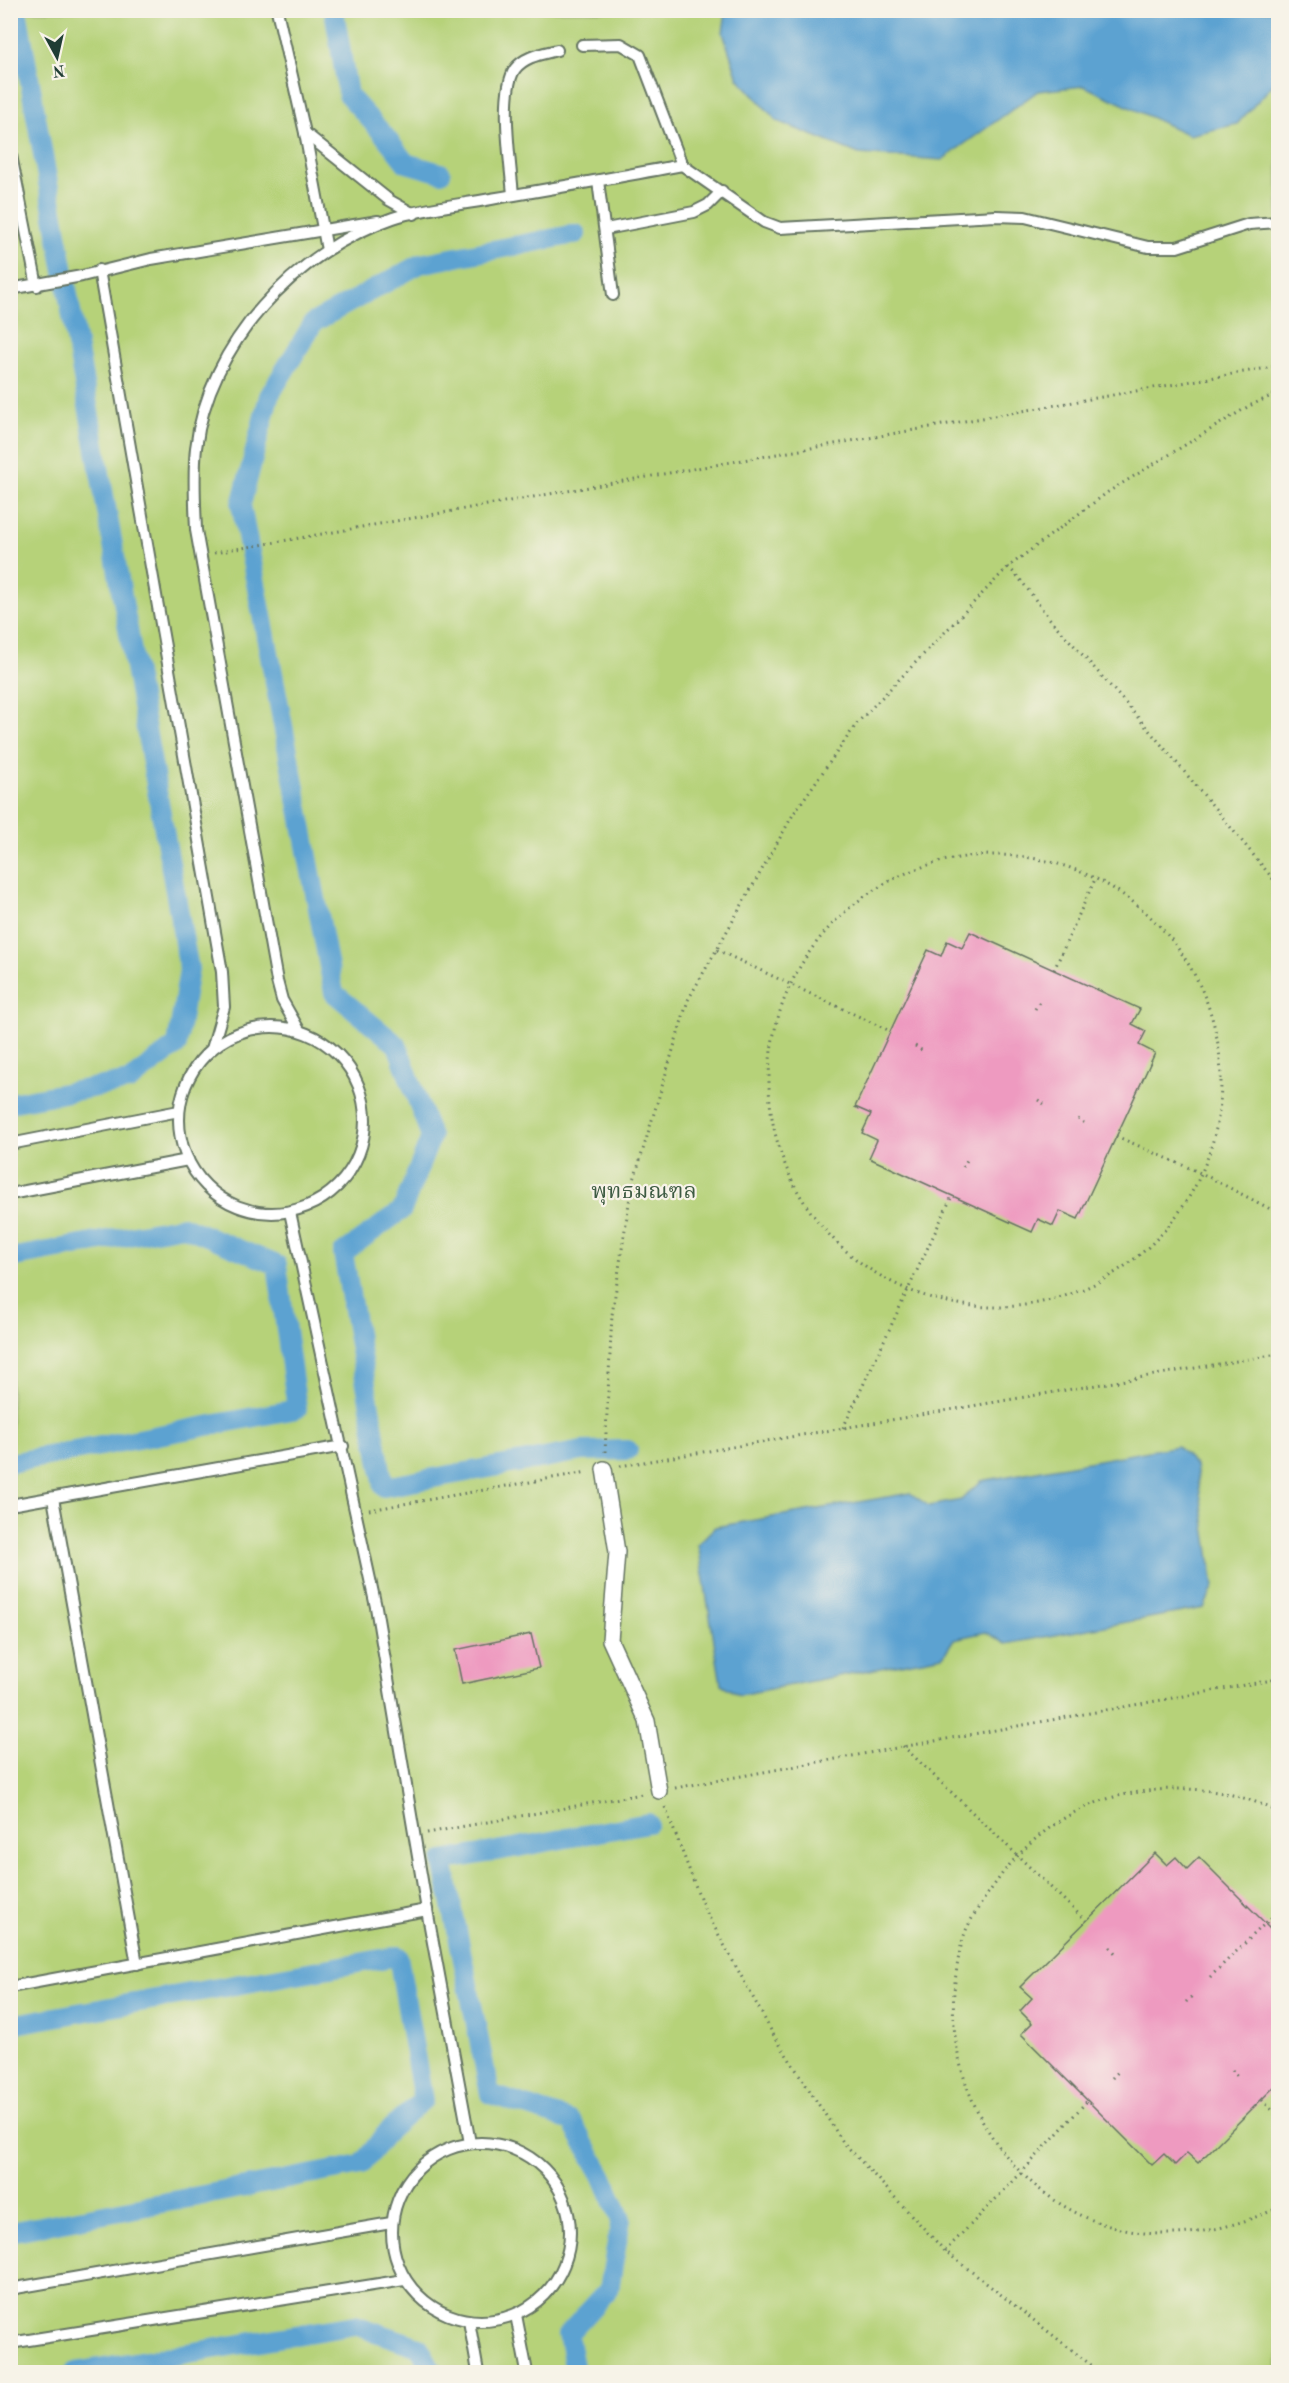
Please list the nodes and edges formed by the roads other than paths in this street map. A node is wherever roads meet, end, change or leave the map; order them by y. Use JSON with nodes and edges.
{"nodes":[{"id":1,"x":277,"y":10,"type":"edge"},
{"id":2,"x":582,"y":45,"type":"dead end"},
{"id":3,"x":557,"y":50,"type":"dead end"},
{"id":4,"x":306,"y":133,"type":"junction"},
{"id":5,"x":10,"y":150,"type":"edge"},
{"id":6,"x":682,"y":165,"type":"junction"},
{"id":7,"x":598,"y":181,"type":"junction"},
{"id":8,"x":722,"y":191,"type":"junction"},
{"id":9,"x":513,"y":195,"type":"junction"},
{"id":10,"x":414,"y":214,"type":"junction"},
{"id":11,"x":393,"y":218,"type":"junction"},
{"id":12,"x":1278,"y":222,"type":"edge"},
{"id":13,"x":606,"y":229,"type":"junction"},
{"id":14,"x":321,"y":230,"type":"junction"},
{"id":15,"x":327,"y":249,"type":"junction"},
{"id":16,"x":99,"y":270,"type":"junction"},
{"id":17,"x":37,"y":286,"type":"junction"},
{"id":18,"x":10,"y":289,"type":"edge"},
{"id":19,"x":613,"y":295,"type":"dead end"},
{"id":20,"x":299,"y":1030,"type":"junction"},
{"id":21,"x":212,"y":1048,"type":"junction"},
{"id":22,"x":179,"y":1111,"type":"junction"},
{"id":23,"x":10,"y":1144,"type":"edge"},
{"id":24,"x":188,"y":1160,"type":"junction"},
{"id":25,"x":10,"y":1194,"type":"edge"},
{"id":26,"x":290,"y":1212,"type":"junction"},
{"id":27,"x":343,"y":1446,"type":"junction"},
{"id":28,"x":604,"y":1469,"type":"road end"},
{"id":29,"x":53,"y":1498,"type":"junction"},
{"id":30,"x":10,"y":1505,"type":"edge"},
{"id":31,"x":659,"y":1791,"type":"road end"},
{"id":32,"x":427,"y":1910,"type":"junction"},
{"id":33,"x":137,"y":1964,"type":"junction"},
{"id":34,"x":10,"y":1987,"type":"edge"},
{"id":35,"x":470,"y":2143,"type":"junction"},
{"id":36,"x":391,"y":2223,"type":"junction"},
{"id":37,"x":404,"y":2280,"type":"junction"},
{"id":38,"x":10,"y":2289,"type":"edge"},
{"id":39,"x":516,"y":2315,"type":"junction"},
{"id":40,"x":469,"y":2321,"type":"junction"},
{"id":41,"x":10,"y":2343,"type":"edge"},
{"id":42,"x":478,"y":2373,"type":"edge"},
{"id":43,"x":527,"y":2373,"type":"edge"}],
"edges":[{"from":1,"to":4,"type":"lane"},
{"from":2,"to":6,"type":"lane"},
{"from":3,"to":9,"type":"lane"},
{"from":4,"to":10,"type":"lane"},
{"from":4,"to":14,"type":"lane"},
{"from":5,"to":17,"type":"lane"},
{"from":6,"to":7,"type":"lane"},
{"from":6,"to":8,"type":"lane"},
{"from":7,"to":9,"type":"lane"},
{"from":7,"to":13,"type":"lane"},
{"from":8,"to":12,"type":"lane"},
{"from":8,"to":13,"type":"lane"},
{"from":9,"to":10,"type":"lane"},
{"from":10,"to":11,"type":"lane"},
{"from":11,"to":14,"type":"lane"},
{"from":11,"to":15,"type":"lane"},
{"from":13,"to":19,"type":"lane"},
{"from":14,"to":15,"type":"lane"},
{"from":14,"to":16,"type":"lane"},
{"from":15,"to":20,"type":"lane"},
{"from":16,"to":17,"type":"lane"},
{"from":16,"to":21,"type":"lane"},
{"from":17,"to":18,"type":"lane"},
{"from":20,"to":21,"type":"lane"},
{"from":20,"to":26,"type":"lane"},
{"from":21,"to":22,"type":"lane"},
{"from":22,"to":23,"type":"lane"},
{"from":22,"to":24,"type":"lane"},
{"from":24,"to":25,"type":"lane"},
{"from":24,"to":26,"type":"lane"},
{"from":26,"to":27,"type":"lane"},
{"from":27,"to":29,"type":"lane"},
{"from":27,"to":32,"type":"lane"},
{"from":28,"to":31,"type":"street"},
{"from":29,"to":30,"type":"lane"},
{"from":29,"to":33,"type":"lane"},
{"from":32,"to":33,"type":"lane"},
{"from":32,"to":35,"type":"lane"},
{"from":33,"to":34,"type":"lane"},
{"from":35,"to":36,"type":"lane"},
{"from":35,"to":39,"type":"lane"},
{"from":36,"to":37,"type":"lane"},
{"from":36,"to":38,"type":"lane"},
{"from":37,"to":40,"type":"lane"},
{"from":37,"to":41,"type":"lane"},
{"from":39,"to":40,"type":"lane"},
{"from":39,"to":43,"type":"lane"},
{"from":40,"to":42,"type":"lane"}]}
